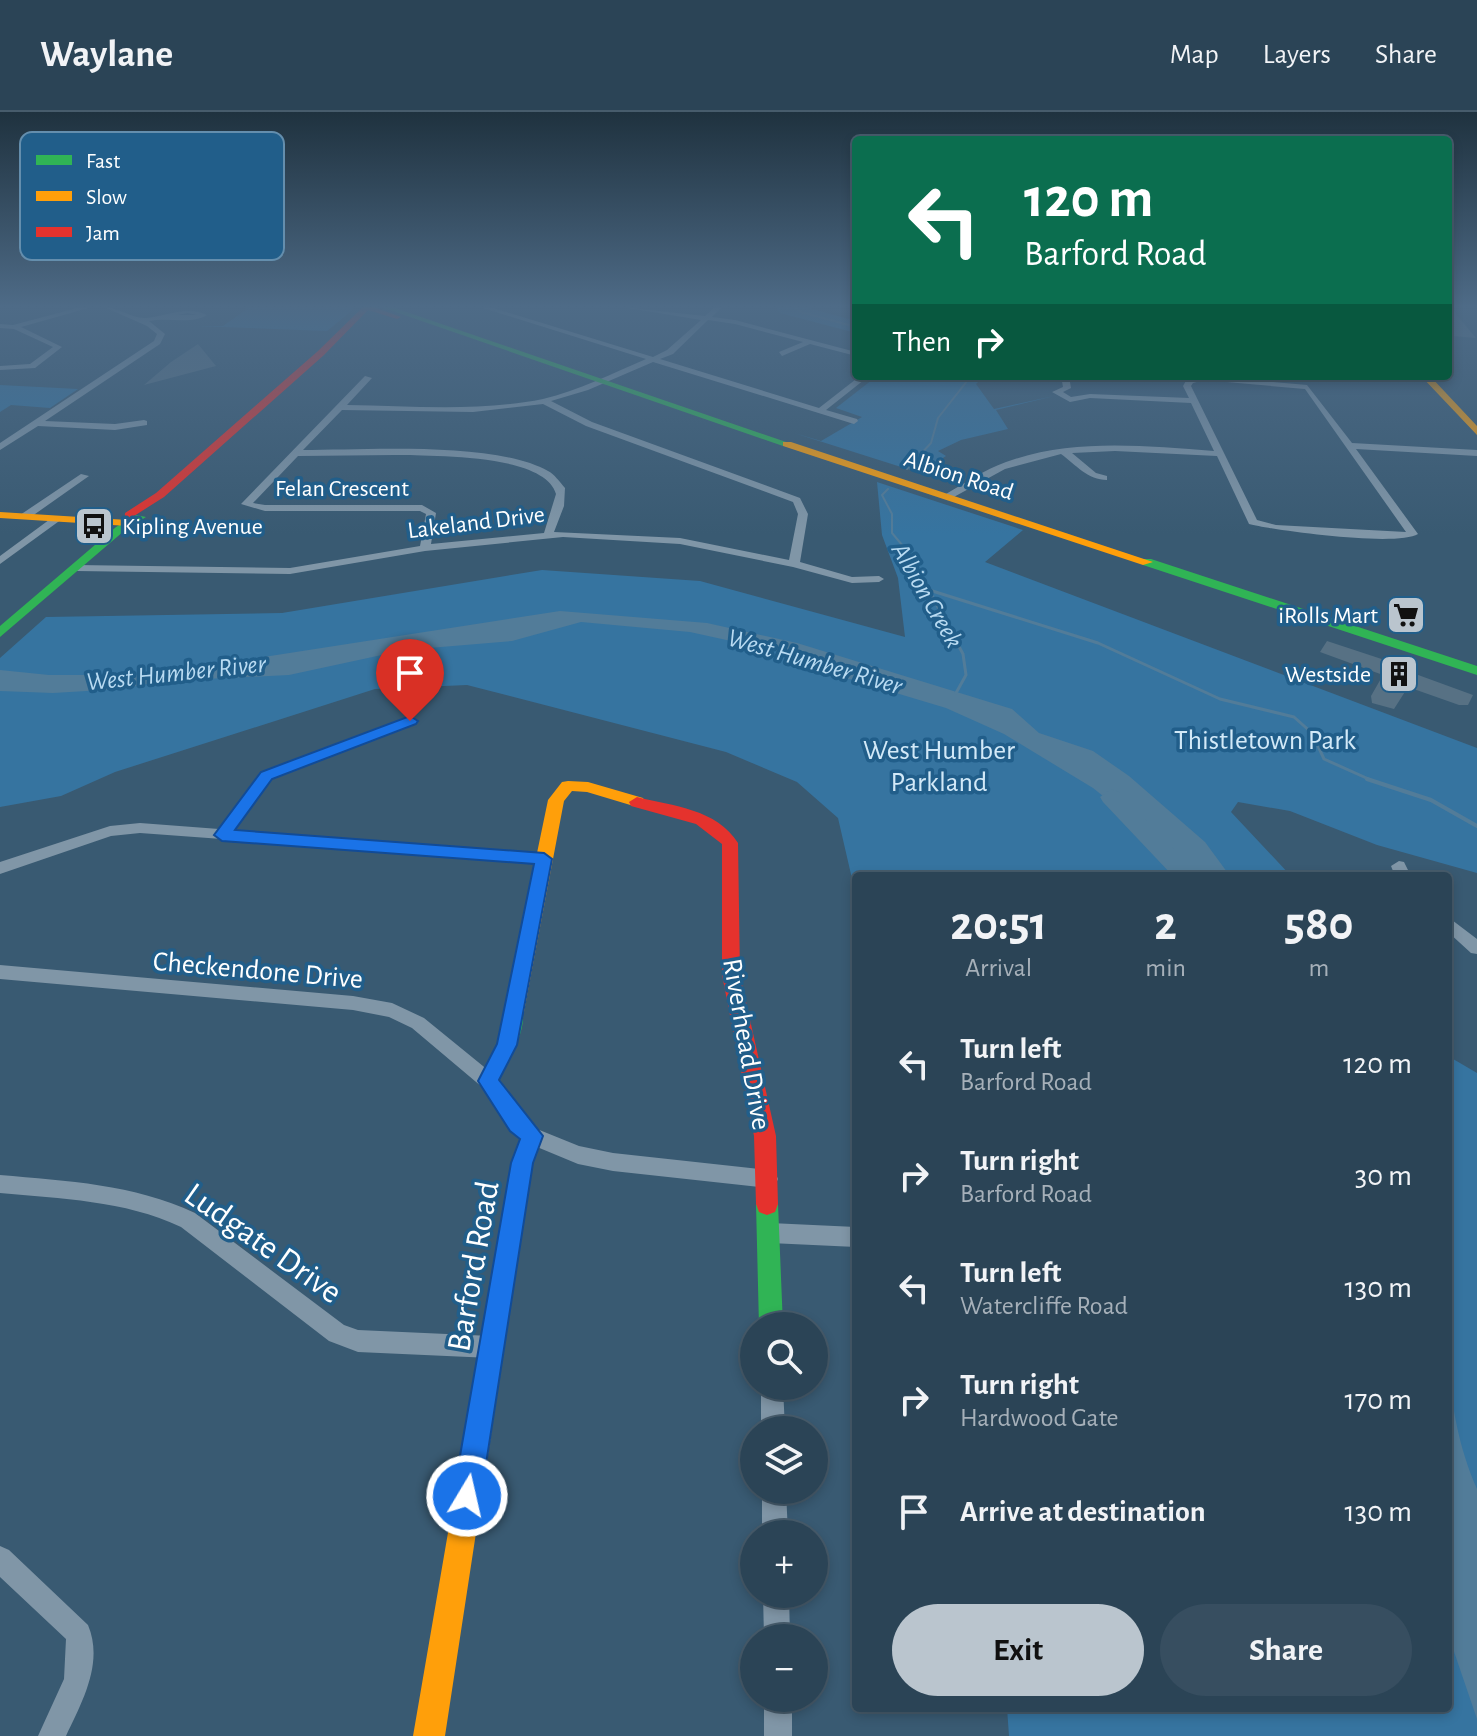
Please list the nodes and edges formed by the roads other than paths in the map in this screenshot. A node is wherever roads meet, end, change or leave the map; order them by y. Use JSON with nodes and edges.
{"nodes":[{"id":1,"x":96,"y":383,"type":"edge"},
{"id":2,"x":286,"y":383,"type":"edge"},
{"id":3,"x":363,"y":383,"type":"edge"},
{"id":4,"x":597,"y":383,"type":"edge"},
{"id":5,"x":601,"y":383,"type":"edge"},
{"id":6,"x":731,"y":383,"type":"edge"},
{"id":7,"x":856,"y":383,"type":"edge"},
{"id":8,"x":1066,"y":383,"type":"edge"},
{"id":9,"x":1189,"y":383,"type":"edge"},
{"id":10,"x":1264,"y":383,"type":"edge"},
{"id":11,"x":1431,"y":383,"type":"edge"},
{"id":12,"x":544,"y":401,"type":"junction"},
{"id":13,"x":1195,"y":401,"type":"junction"},
{"id":14,"x":338,"y":407,"type":"junction"},
{"id":15,"x":821,"y":410,"type":"junction"},
{"id":16,"x":854,"y":421,"type":"dead end"},
{"id":17,"x":35,"y":423,"type":"junction"},
{"id":18,"x":144,"y":423,"type":"dead end"},
{"id":19,"x":1477,"y":432,"type":"edge"},
{"id":20,"x":0,"y":447,"type":"edge"},
{"id":21,"x":1352,"y":448,"type":"junction"},
{"id":22,"x":1065,"y":452,"type":"junction"},
{"id":23,"x":294,"y":453,"type":"junction"},
{"id":24,"x":1221,"y":454,"type":"junction"},
{"id":25,"x":1477,"y":455,"type":"edge"},
{"id":26,"x":84,"y":476,"type":"dead end"},
{"id":27,"x":1104,"y":478,"type":"dead end"},
{"id":28,"x":949,"y":496,"type":"junction"},
{"id":29,"x":0,"y":515,"type":"edge"},
{"id":30,"x":24,"y":517,"type":"junction"},
{"id":31,"x":57,"y":519,"type":"junction"},
{"id":32,"x":128,"y":523,"type":"junction"},
{"id":33,"x":548,"y":535,"type":"junction"},
{"id":34,"x":425,"y":548,"type":"junction"},
{"id":35,"x":0,"y":561,"type":"edge"},
{"id":36,"x":794,"y":564,"type":"junction"},
{"id":37,"x":76,"y":568,"type":"junction"},
{"id":38,"x":879,"y":579,"type":"dead end"},
{"id":39,"x":0,"y":633,"type":"edge"},
{"id":40,"x":1477,"y":671,"type":"edge"},
{"id":41,"x":410,"y":721,"type":"dead end"},
{"id":42,"x":222,"y":835,"type":"junction"},
{"id":43,"x":544,"y":859,"type":"junction"},
{"id":44,"x":0,"y":868,"type":"edge"},
{"id":45,"x":1452,"y":926,"type":"edge"},
{"id":46,"x":1477,"y":948,"type":"edge"},
{"id":47,"x":0,"y":972,"type":"edge"},
{"id":48,"x":488,"y":1081,"type":"junction"},
{"id":49,"x":532,"y":1136,"type":"junction"},
{"id":50,"x":768,"y":1179,"type":"junction"},
{"id":51,"x":0,"y":1184,"type":"edge"},
{"id":52,"x":770,"y":1233,"type":"junction"},
{"id":53,"x":852,"y":1237,"type":"edge"},
{"id":54,"x":771,"y":1312,"type":"edge"},
{"id":55,"x":491,"y":1347,"type":"junction"},
{"id":56,"x":0,"y":1559,"type":"edge"},
{"id":57,"x":778,"y":1712,"type":"edge"},
{"id":58,"x":52,"y":1736,"type":"edge"},
{"id":59,"x":429,"y":1736,"type":"edge"},
{"id":60,"x":778,"y":1736,"type":"edge"}],
"edges":[{"from":1,"to":17,"type":"street"},
{"from":2,"to":32,"type":"main road"},
{"from":3,"to":14,"type":"street","name":"Felan Crescent"},
{"from":4,"to":12,"type":"street"},
{"from":5,"to":28,"type":"main road","name":"Albion Road"},
{"from":6,"to":15,"type":"street"},
{"from":7,"to":15,"type":"street"},
{"from":8,"to":13,"type":"street"},
{"from":9,"to":13,"type":"street"},
{"from":10,"to":21,"type":"street"},
{"from":11,"to":19,"type":"main road"},
{"from":12,"to":14,"type":"street"},
{"from":12,"to":36,"type":"street"},
{"from":13,"to":24,"type":"street"},
{"from":14,"to":23,"type":"street","name":"Felan Crescent"},
{"from":15,"to":16,"type":"street"},
{"from":17,"to":18,"type":"street"},
{"from":17,"to":20,"type":"street"},
{"from":21,"to":24,"type":"street"},
{"from":21,"to":25,"type":"street"},
{"from":22,"to":24,"type":"street"},
{"from":22,"to":27,"type":"street"},
{"from":22,"to":28,"type":"street"},
{"from":23,"to":33,"type":"street"},
{"from":23,"to":34,"type":"street","name":"Felan Crescent"},
{"from":26,"to":30,"type":"street"},
{"from":28,"to":40,"type":"main road","name":"Albion Road"},
{"from":29,"to":30,"type":"main road"},
{"from":30,"to":31,"type":"main road"},
{"from":31,"to":32,"type":"main road"},
{"from":31,"to":35,"type":"street"},
{"from":32,"to":37,"type":"main road"},
{"from":33,"to":34,"type":"street","name":"Lakeland Drive"},
{"from":33,"to":36,"type":"street","name":"Lakeland Drive"},
{"from":34,"to":37,"type":"street","name":"Lakeland Drive"},
{"from":36,"to":38,"type":"street","name":"Lakeland Drive"},
{"from":37,"to":39,"type":"main road"},
{"from":41,"to":42,"type":"street"},
{"from":42,"to":43,"type":"street"},
{"from":42,"to":44,"type":"street"},
{"from":43,"to":48,"type":"main road"},
{"from":43,"to":50,"type":"main road","name":"Riverhead Drive"},
{"from":45,"to":46,"type":"street"},
{"from":47,"to":48,"type":"street","name":"Checkendone Drive"},
{"from":48,"to":49,"type":"main road"},
{"from":49,"to":50,"type":"street"},
{"from":49,"to":55,"type":"main road","name":"Barford Road"},
{"from":50,"to":52,"type":"main road","name":"Riverhead Drive"},
{"from":51,"to":55,"type":"street","name":"Ludgate Drive"},
{"from":52,"to":53,"type":"street"},
{"from":52,"to":54,"type":"main road","name":"Riverhead Drive"},
{"from":55,"to":59,"type":"main road","name":"Barford Road"},
{"from":56,"to":58,"type":"street"},
{"from":57,"to":60,"type":"street"}]}
